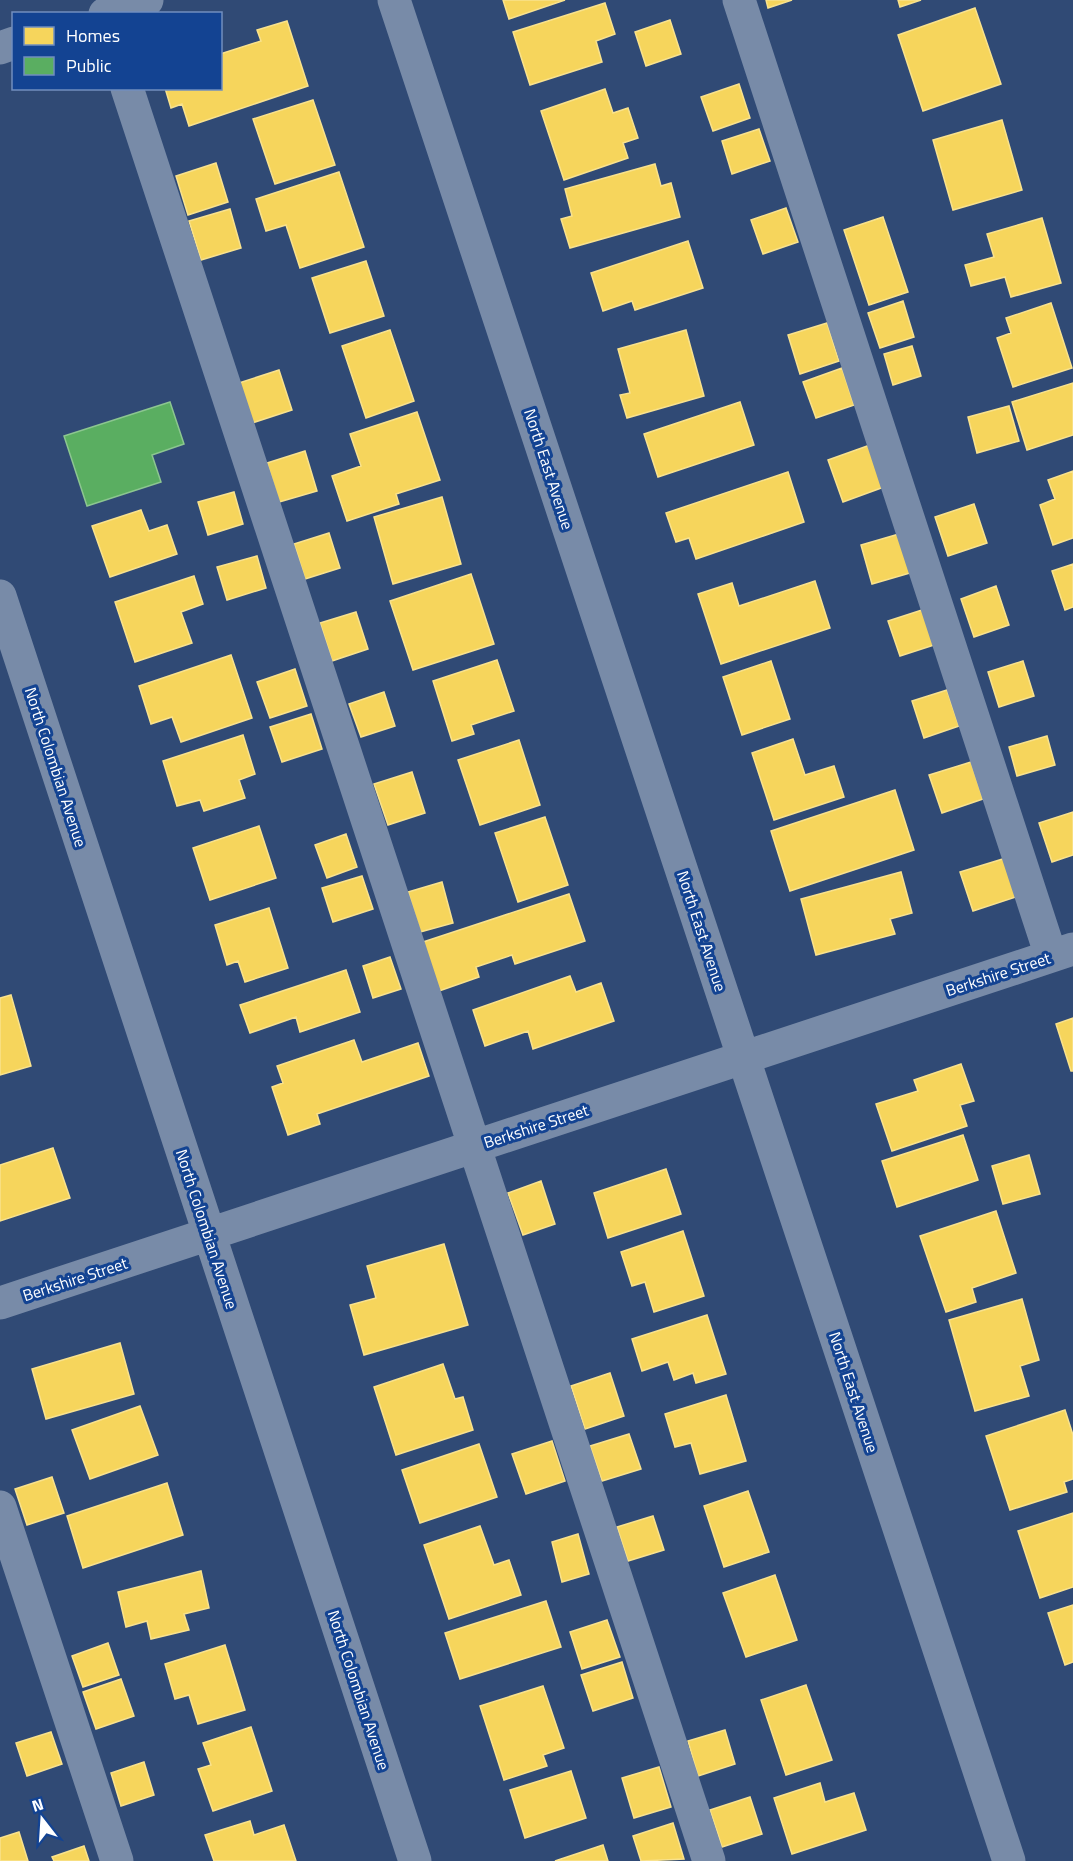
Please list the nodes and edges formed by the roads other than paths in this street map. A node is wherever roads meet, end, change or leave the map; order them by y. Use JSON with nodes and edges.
{"nodes":[{"id":1,"x":147,"y":0,"type":"edge"},
{"id":2,"x":394,"y":0,"type":"edge"},
{"id":3,"x":739,"y":0,"type":"edge"},
{"id":4,"x":110,"y":12,"type":"edge"},
{"id":5,"x":128,"y":90,"type":"edge"},
{"id":6,"x":0,"y":596,"type":"edge"},
{"id":7,"x":1062,"y":953,"type":"edge"},
{"id":8,"x":744,"y":1057,"type":"junction"},
{"id":9,"x":475,"y":1147,"type":"junction"},
{"id":10,"x":209,"y":1234,"type":"junction"},
{"id":11,"x":0,"y":1303,"type":"edge"},
{"id":12,"x":0,"y":1507,"type":"edge"},
{"id":13,"x":117,"y":1861,"type":"edge"},
{"id":14,"x":415,"y":1861,"type":"edge"},
{"id":15,"x":710,"y":1861,"type":"edge"},
{"id":16,"x":1009,"y":1861,"type":"edge"}],
"edges":[{"from":1,"to":4,"type":"street"},
{"from":2,"to":8,"type":"street","name":"North East Avenue"},
{"from":3,"to":7,"type":"street"},
{"from":5,"to":9,"type":"street"},
{"from":6,"to":10,"type":"street","name":"North Colombian Avenue"},
{"from":7,"to":8,"type":"street","name":"Berkshire Street"},
{"from":8,"to":9,"type":"street","name":"Berkshire Street"},
{"from":8,"to":16,"type":"street","name":"North East Avenue"},
{"from":9,"to":10,"type":"street","name":"Berkshire Street"},
{"from":9,"to":15,"type":"street"},
{"from":10,"to":11,"type":"street","name":"Berkshire Street"},
{"from":10,"to":14,"type":"street","name":"North Colombian Avenue"},
{"from":12,"to":13,"type":"street"}]}
